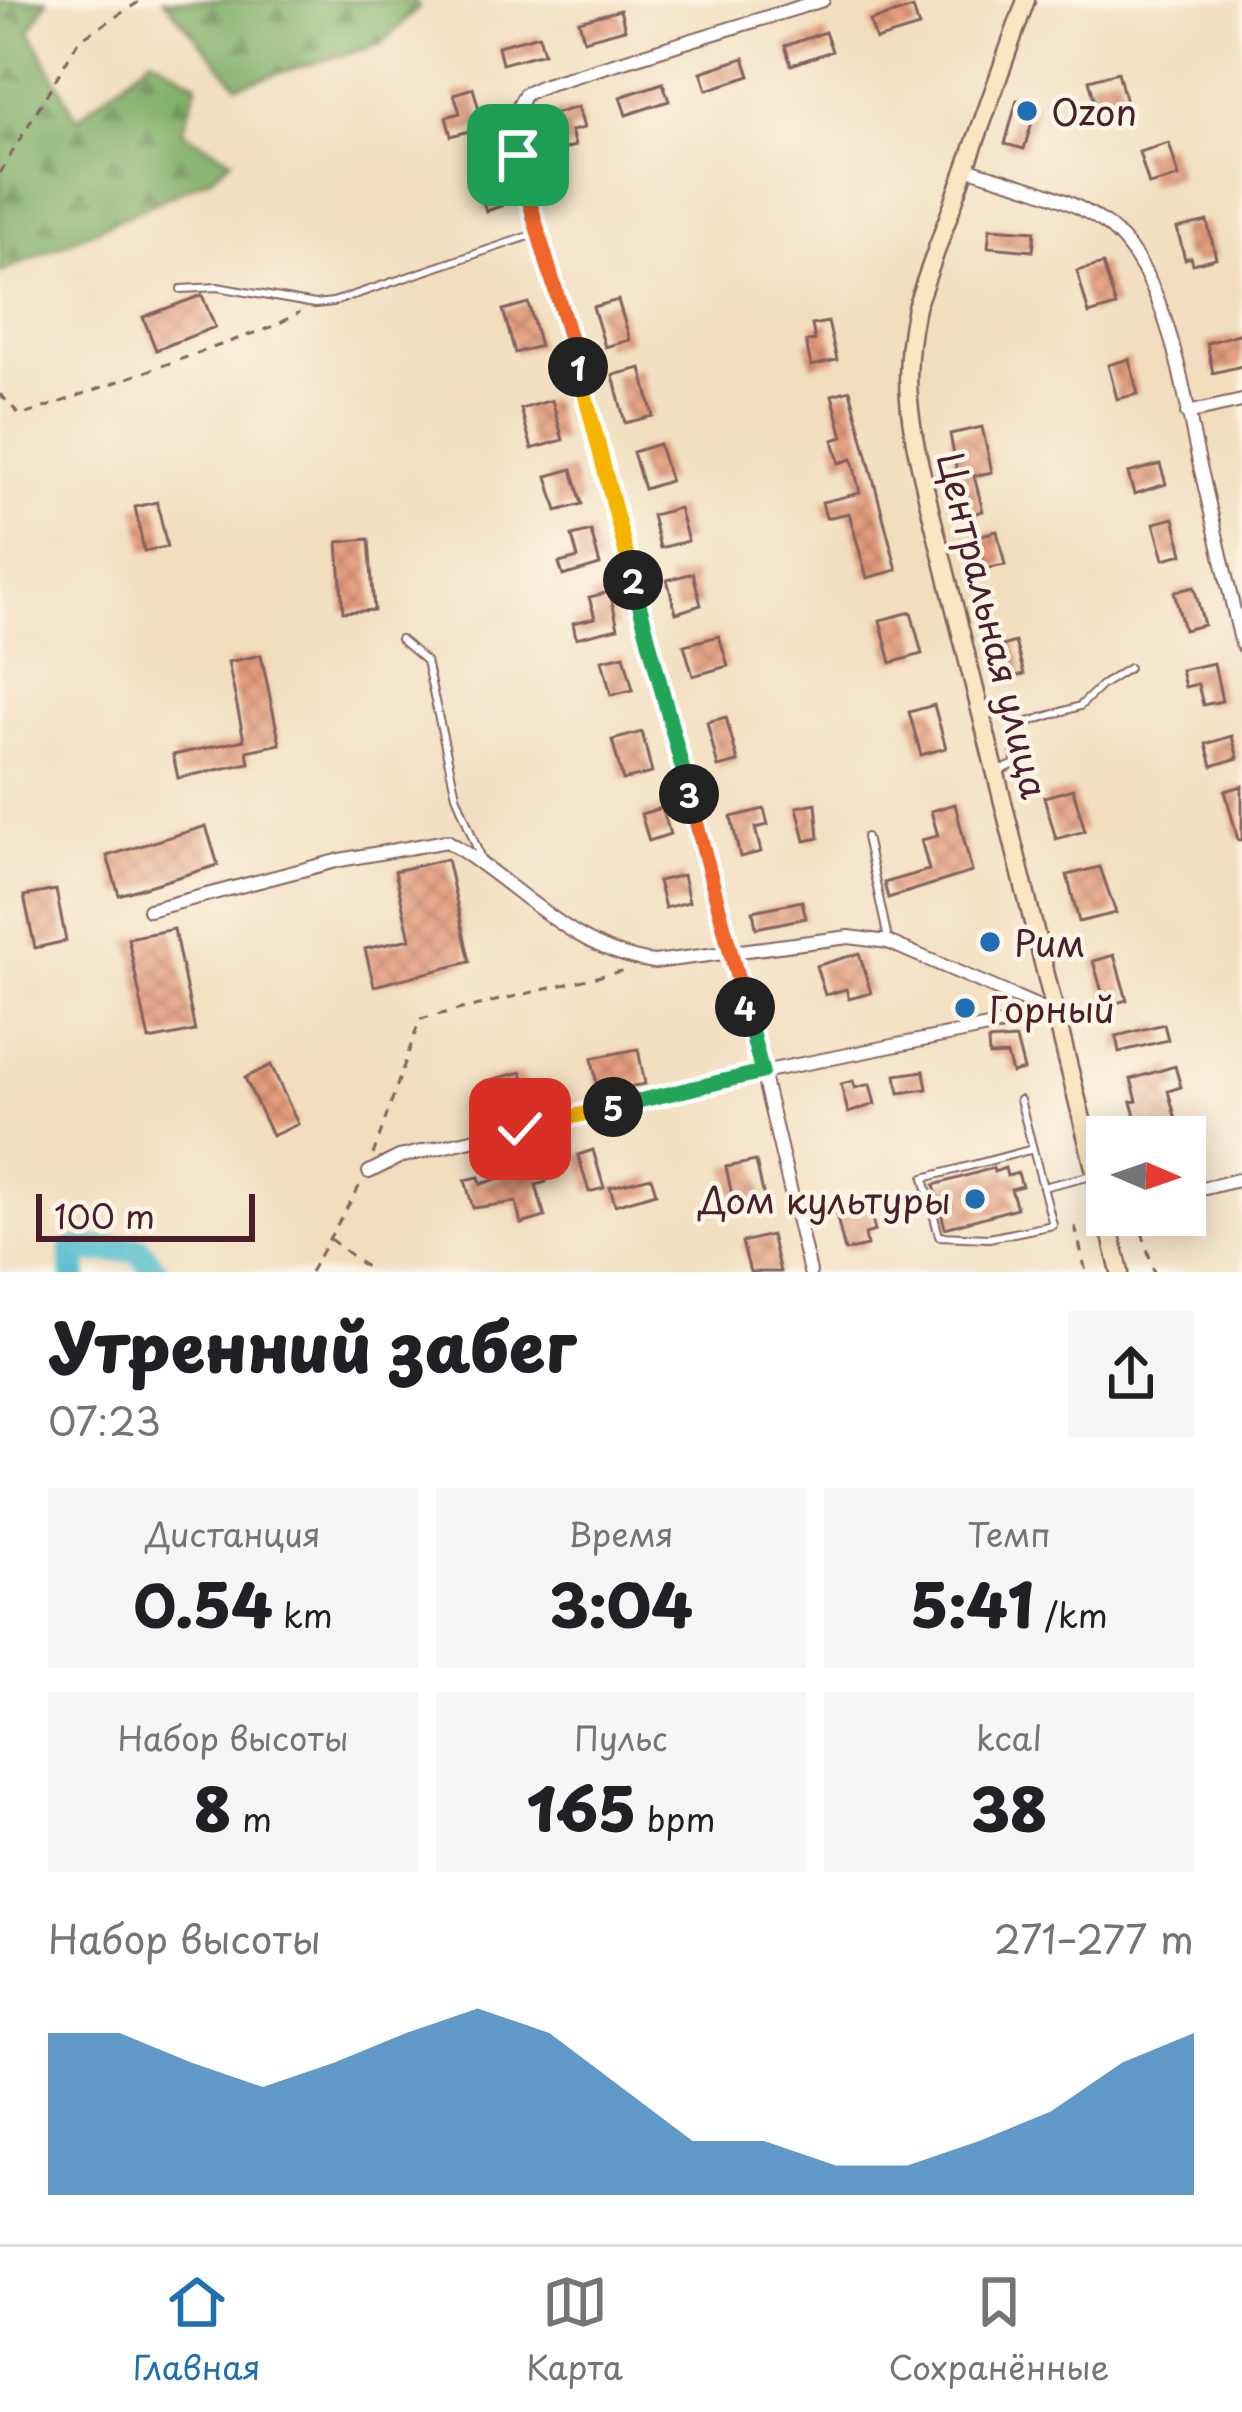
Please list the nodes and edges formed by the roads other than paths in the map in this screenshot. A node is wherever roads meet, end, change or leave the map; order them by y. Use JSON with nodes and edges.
{"nodes":[{"id":1,"x":823,"y":0,"type":"edge"},
{"id":2,"x":1025,"y":0,"type":"edge"},
{"id":3,"x":966,"y":168,"type":"junction"},
{"id":4,"x":535,"y":234,"type":"junction"},
{"id":5,"x":181,"y":289,"type":"dead end"},
{"id":6,"x":1242,"y":401,"type":"edge"},
{"id":7,"x":1187,"y":412,"type":"junction"},
{"id":8,"x":400,"y":639,"type":"dead end"},
{"id":9,"x":1242,"y":645,"type":"edge"},
{"id":10,"x":1129,"y":668,"type":"dead end"},
{"id":11,"x":999,"y":771,"type":"dead end"},
{"id":12,"x":866,"y":837,"type":"dead end"},
{"id":13,"x":483,"y":862,"type":"junction"},
{"id":14,"x":149,"y":910,"type":"dead end"},
{"id":15,"x":888,"y":942,"type":"junction"},
{"id":16,"x":731,"y":954,"type":"junction"},
{"id":17,"x":1054,"y":1014,"type":"junction"},
{"id":18,"x":762,"y":1072,"type":"junction"},
{"id":19,"x":1020,"y":1100,"type":"dead end"},
{"id":20,"x":1086,"y":1139,"type":"edge"},
{"id":21,"x":1033,"y":1149,"type":"junction"},
{"id":22,"x":368,"y":1172,"type":"road end"},
{"id":23,"x":1086,"y":1176,"type":"edge"},
{"id":24,"x":1242,"y":1179,"type":"edge"},
{"id":25,"x":1043,"y":1187,"type":"junction"},
{"id":26,"x":1206,"y":1187,"type":"edge"},
{"id":27,"x":1112,"y":1236,"type":"edge"},
{"id":28,"x":810,"y":1272,"type":"edge"},
{"id":29,"x":1120,"y":1272,"type":"edge"}],
"edges":[{"from":1,"to":4,"type":"street"},
{"from":2,"to":3,"type":"street","name":"Центральная улица"},
{"from":3,"to":7,"type":"street"},
{"from":3,"to":17,"type":"street","name":"Центральная улица"},
{"from":4,"to":5,"type":"lane"},
{"from":4,"to":16,"type":"street"},
{"from":6,"to":7,"type":"street"},
{"from":7,"to":9,"type":"street"},
{"from":8,"to":13,"type":"lane"},
{"from":10,"to":11,"type":"lane"},
{"from":12,"to":15,"type":"lane"},
{"from":13,"to":14,"type":"street"},
{"from":13,"to":16,"type":"street"},
{"from":15,"to":16,"type":"street"},
{"from":15,"to":17,"type":"street"},
{"from":16,"to":18,"type":"street"},
{"from":17,"to":18,"type":"street"},
{"from":17,"to":20,"type":"street","name":"Центральная улица"},
{"from":18,"to":22,"type":"street"},
{"from":18,"to":28,"type":"street"},
{"from":19,"to":21,"type":"lane"},
{"from":21,"to":25,"type":"lane"},
{"from":21,"to":25,"type":"lane"},
{"from":23,"to":25,"type":"lane"},
{"from":24,"to":26,"type":"street"},
{"from":27,"to":29,"type":"street","name":"Центральная улица"}]}
